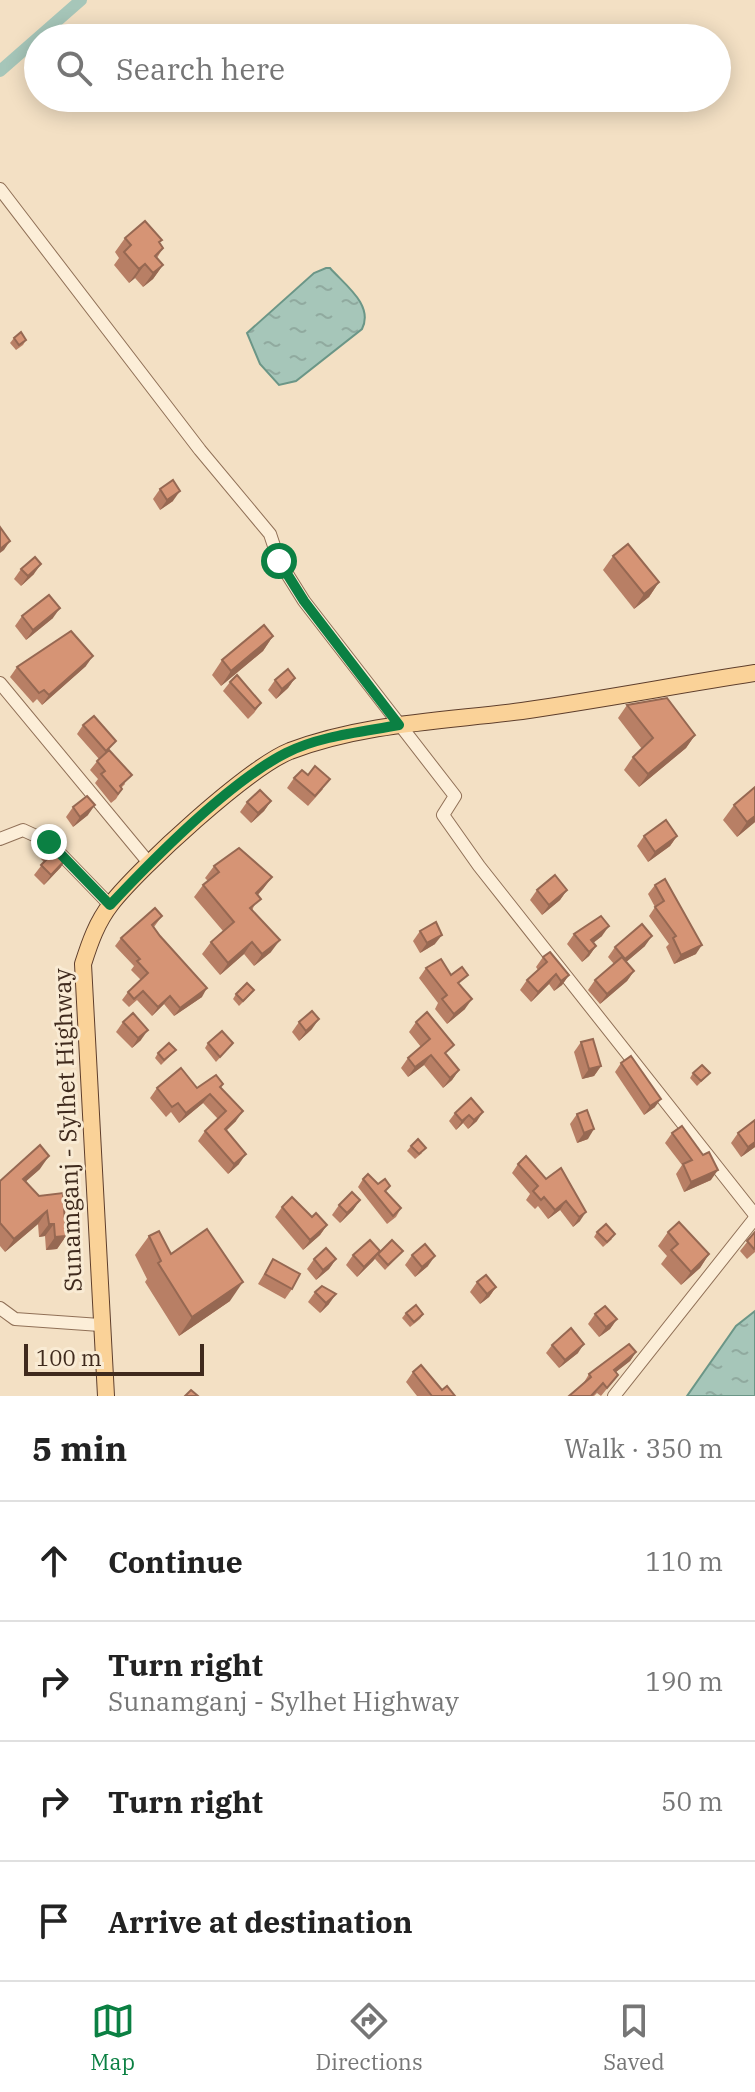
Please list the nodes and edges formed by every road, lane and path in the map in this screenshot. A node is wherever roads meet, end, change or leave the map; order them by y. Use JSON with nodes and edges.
{"nodes":[{"id":1,"x":0,"y":189,"type":"edge"},
{"id":2,"x":755,"y":673,"type":"edge"},
{"id":3,"x":0,"y":683,"type":"edge"},
{"id":4,"x":399,"y":725,"type":"junction"},
{"id":5,"x":0,"y":839,"type":"edge"},
{"id":6,"x":149,"y":863,"type":"junction"},
{"id":7,"x":110,"y":905,"type":"junction"},
{"id":8,"x":755,"y":1217,"type":"edge"},
{"id":9,"x":0,"y":1308,"type":"edge"},
{"id":10,"x":100,"y":1325,"type":"junction"},
{"id":11,"x":106,"y":1396,"type":"edge"},
{"id":12,"x":614,"y":1396,"type":"edge"}],
"edges":[{"from":1,"to":4,"type":"street"},
{"from":2,"to":4,"type":"main road","name":"Sunamganj - Sylhet Highway"},
{"from":3,"to":6,"type":"street"},
{"from":4,"to":6,"type":"main road","name":"Sunamganj - Sylhet Highway"},
{"from":4,"to":8,"type":"street"},
{"from":5,"to":7,"type":"street"},
{"from":6,"to":7,"type":"main road","name":"Sunamganj - Sylhet Highway"},
{"from":7,"to":10,"type":"main road","name":"Sunamganj - Sylhet Highway"},
{"from":8,"to":12,"type":"street"},
{"from":9,"to":10,"type":"street"},
{"from":10,"to":11,"type":"main road","name":"Sunamganj - Sylhet Highway"}]}
